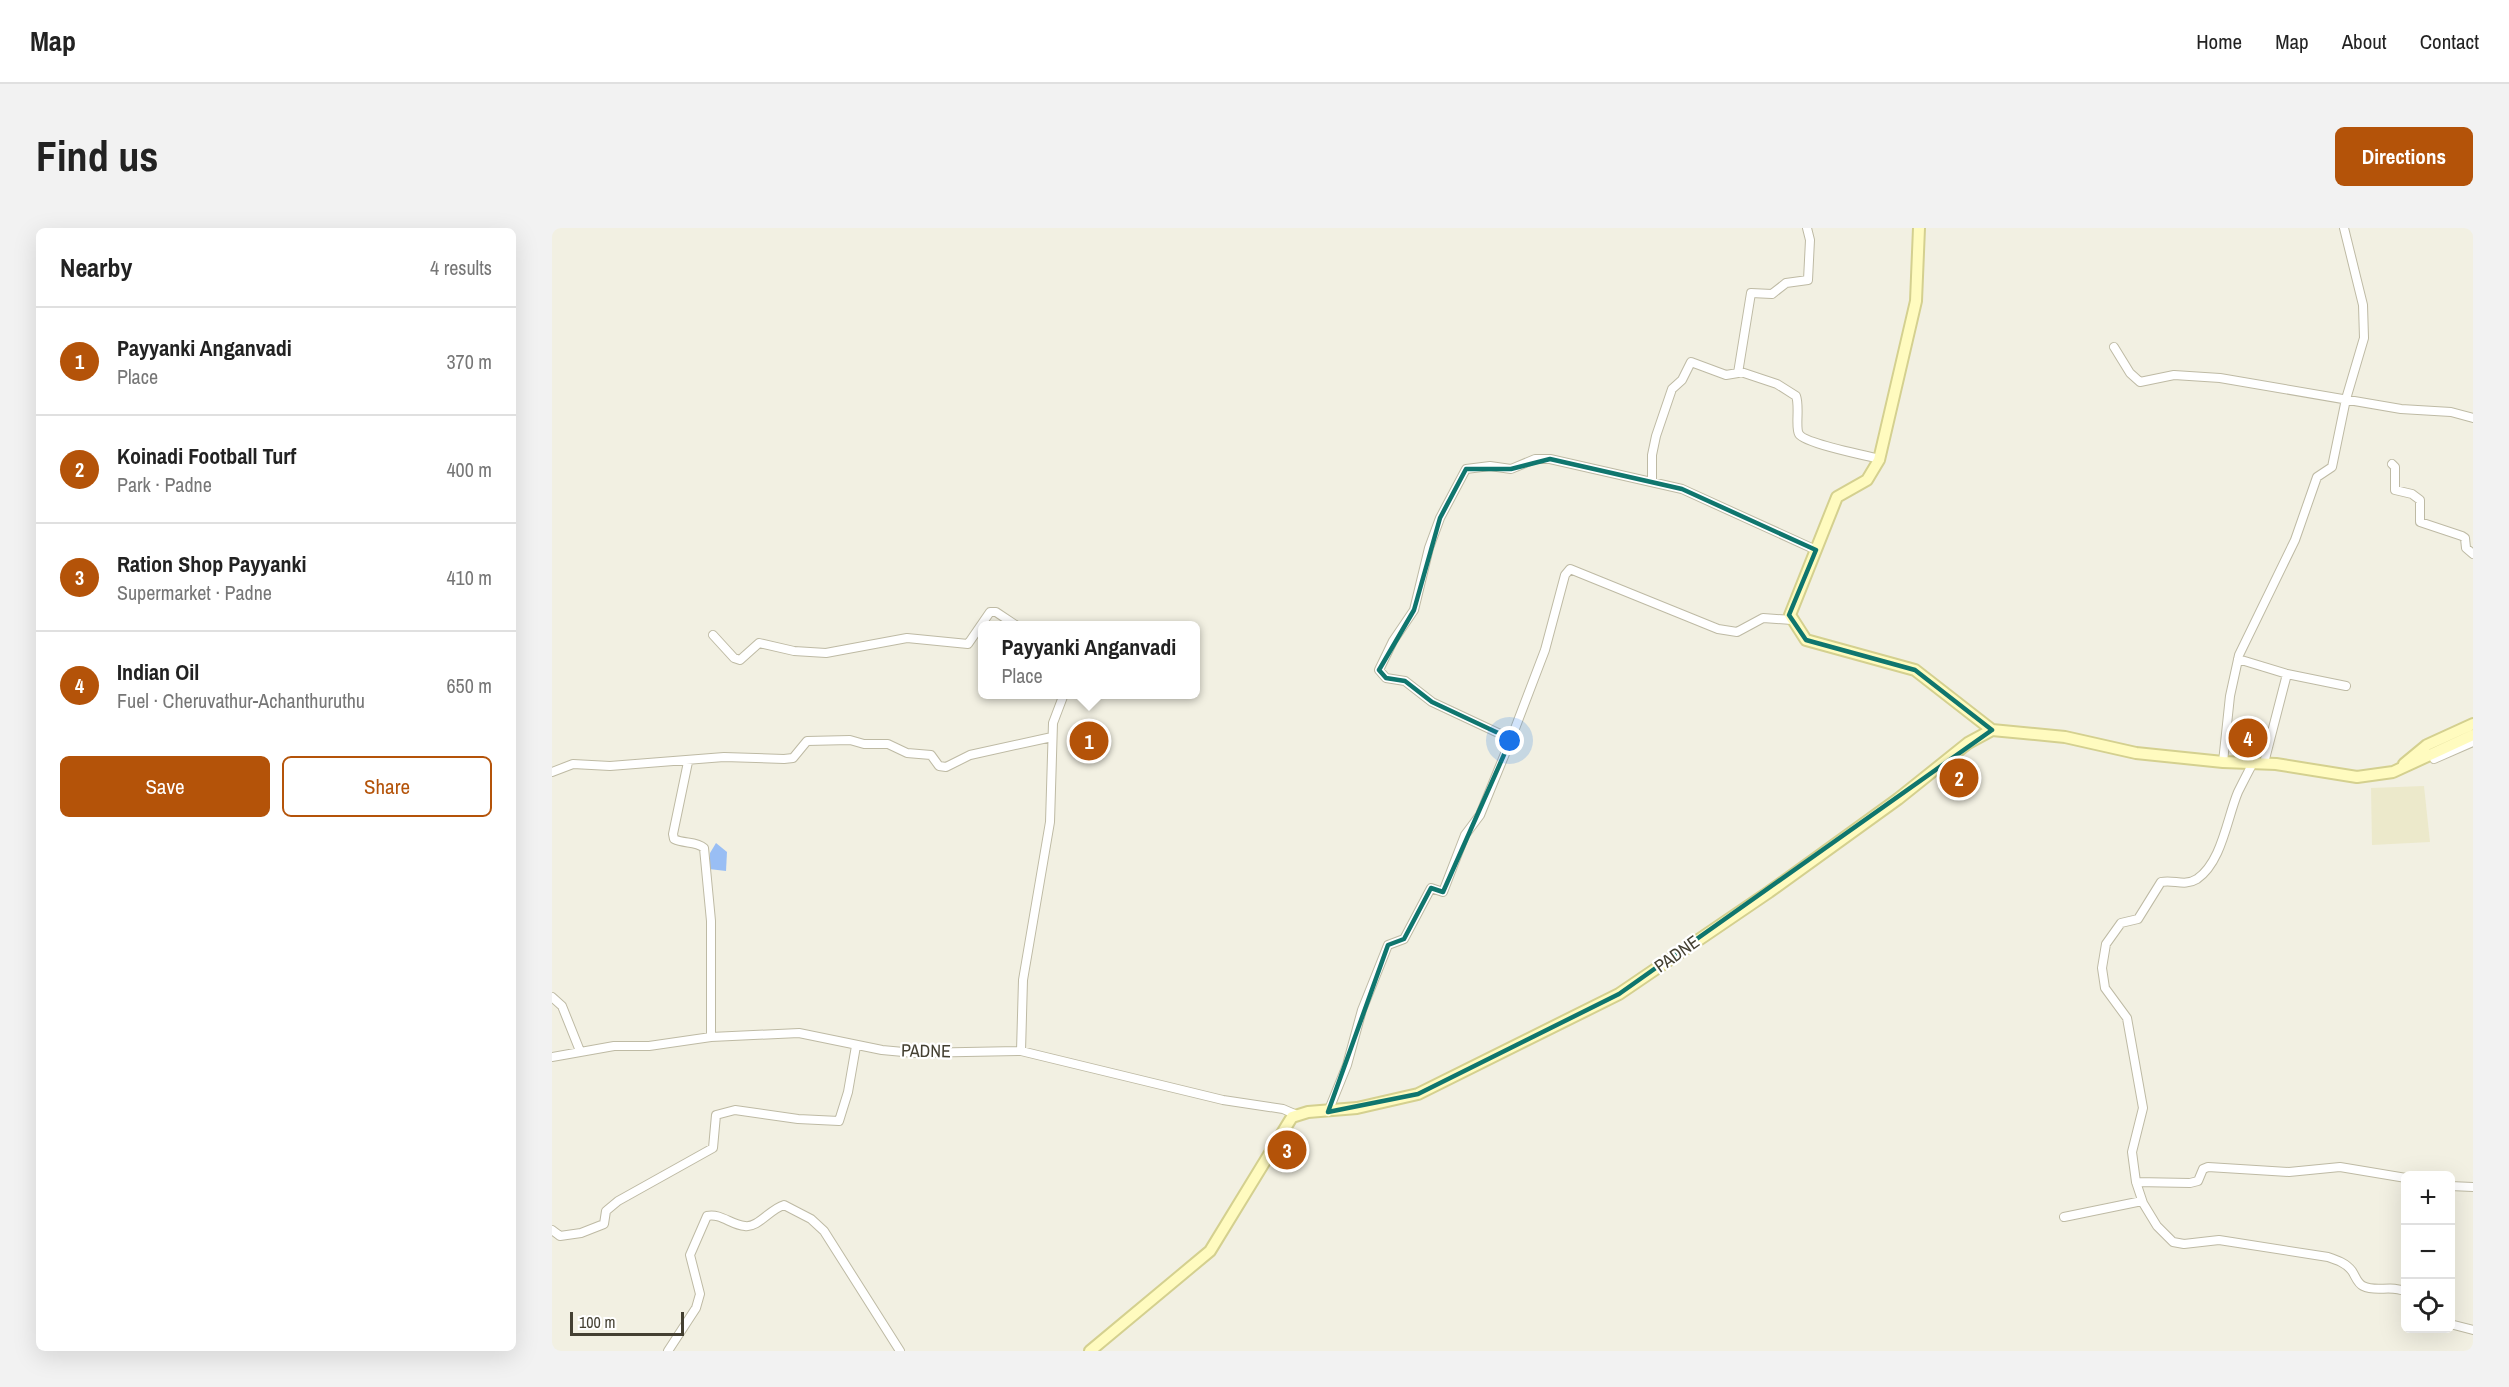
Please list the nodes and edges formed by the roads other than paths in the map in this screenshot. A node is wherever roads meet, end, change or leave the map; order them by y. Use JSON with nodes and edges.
{"nodes":[{"id":1,"x":1807,"y":228,"type":"edge"},
{"id":2,"x":1919,"y":228,"type":"edge"},
{"id":3,"x":2344,"y":228,"type":"edge"},
{"id":4,"x":2114,"y":347,"type":"dead end"},
{"id":5,"x":1738,"y":371,"type":"junction"},
{"id":6,"x":2346,"y":399,"type":"junction"},
{"id":7,"x":2473,"y":418,"type":"edge"},
{"id":8,"x":1880,"y":459,"type":"junction"},
{"id":9,"x":2392,"y":464,"type":"dead end"},
{"id":10,"x":1652,"y":482,"type":"junction"},
{"id":11,"x":1816,"y":549,"type":"junction"},
{"id":12,"x":2473,"y":554,"type":"edge"},
{"id":13,"x":1792,"y":620,"type":"junction"},
{"id":14,"x":984,"y":621,"type":"edge"},
{"id":15,"x":1010,"y":621,"type":"edge"},
{"id":16,"x":978,"y":629,"type":"edge"},
{"id":17,"x":713,"y":635,"type":"dead end"},
{"id":18,"x":2238,"y":658,"type":"junction"},
{"id":19,"x":2287,"y":674,"type":"junction"},
{"id":20,"x":2346,"y":686,"type":"dead end"},
{"id":21,"x":1062,"y":699,"type":"edge"},
{"id":22,"x":2473,"y":724,"type":"edge"},
{"id":23,"x":1992,"y":730,"type":"junction"},
{"id":24,"x":2473,"y":735,"type":"edge"},
{"id":25,"x":1052,"y":737,"type":"junction"},
{"id":26,"x":1511,"y":739,"type":"junction"},
{"id":27,"x":2473,"y":742,"type":"edge"},
{"id":28,"x":688,"y":762,"type":"junction"},
{"id":29,"x":2223,"y":762,"type":"junction"},
{"id":30,"x":2418,"y":762,"type":"junction"},
{"id":31,"x":2259,"y":763,"type":"junction"},
{"id":32,"x":552,"y":772,"type":"edge"},
{"id":33,"x":2393,"y":772,"type":"junction"},
{"id":34,"x":552,"y":997,"type":"edge"},
{"id":35,"x":711,"y":1036,"type":"junction"},
{"id":36,"x":856,"y":1046,"type":"junction"},
{"id":37,"x":580,"y":1051,"type":"junction"},
{"id":38,"x":1022,"y":1052,"type":"junction"},
{"id":39,"x":552,"y":1058,"type":"edge"},
{"id":40,"x":1328,"y":1112,"type":"junction"},
{"id":41,"x":1297,"y":1115,"type":"junction"},
{"id":42,"x":2401,"y":1177,"type":"edge"},
{"id":43,"x":2136,"y":1182,"type":"junction"},
{"id":44,"x":2455,"y":1186,"type":"edge"},
{"id":45,"x":2473,"y":1187,"type":"edge"},
{"id":46,"x":2142,"y":1201,"type":"junction"},
{"id":47,"x":2064,"y":1217,"type":"dead end"},
{"id":48,"x":552,"y":1230,"type":"edge"},
{"id":49,"x":2401,"y":1290,"type":"edge"},
{"id":50,"x":2455,"y":1325,"type":"edge"},
{"id":51,"x":2473,"y":1330,"type":"edge"},
{"id":52,"x":668,"y":1351,"type":"edge"},
{"id":53,"x":900,"y":1351,"type":"edge"},
{"id":54,"x":1090,"y":1351,"type":"edge"}],
"edges":[{"from":1,"to":5,"type":"street"},
{"from":2,"to":8,"type":"main road"},
{"from":3,"to":6,"type":"street"},
{"from":4,"to":6,"type":"street"},
{"from":5,"to":8,"type":"street"},
{"from":5,"to":10,"type":"street"},
{"from":6,"to":7,"type":"street"},
{"from":6,"to":18,"type":"street"},
{"from":8,"to":11,"type":"main road"},
{"from":9,"to":12,"type":"street"},
{"from":10,"to":11,"type":"street"},
{"from":10,"to":26,"type":"street"},
{"from":11,"to":13,"type":"main road"},
{"from":13,"to":23,"type":"main road"},
{"from":13,"to":26,"type":"street"},
{"from":14,"to":15,"type":"street"},
{"from":16,"to":17,"type":"street"},
{"from":18,"to":19,"type":"street"},
{"from":18,"to":29,"type":"street"},
{"from":19,"to":20,"type":"street"},
{"from":19,"to":31,"type":"street"},
{"from":21,"to":25,"type":"street"},
{"from":22,"to":33,"type":"main road"},
{"from":23,"to":29,"type":"main road"},
{"from":23,"to":40,"type":"main road","name":"PADNE"},
{"from":24,"to":30,"type":"main road"},
{"from":25,"to":28,"type":"street"},
{"from":25,"to":38,"type":"street"},
{"from":26,"to":40,"type":"street"},
{"from":27,"to":30,"type":"street"},
{"from":28,"to":32,"type":"street"},
{"from":28,"to":35,"type":"street"},
{"from":29,"to":31,"type":"main road"},
{"from":30,"to":33,"type":"main road"},
{"from":31,"to":33,"type":"main road"},
{"from":31,"to":43,"type":"street"},
{"from":34,"to":37,"type":"street"},
{"from":35,"to":36,"type":"street","name":"PADNE"},
{"from":35,"to":37,"type":"street","name":"PADNE"},
{"from":36,"to":38,"type":"street","name":"PADNE"},
{"from":36,"to":48,"type":"street"},
{"from":37,"to":39,"type":"street","name":"PADNE"},
{"from":38,"to":41,"type":"street","name":"PADNE"},
{"from":40,"to":41,"type":"main road","name":"PADNE"},
{"from":41,"to":54,"type":"main road"},
{"from":42,"to":43,"type":"street"},
{"from":43,"to":46,"type":"street"},
{"from":44,"to":45,"type":"street"},
{"from":46,"to":47,"type":"street"},
{"from":46,"to":49,"type":"street"},
{"from":50,"to":51,"type":"street"},
{"from":52,"to":53,"type":"street"}]}
